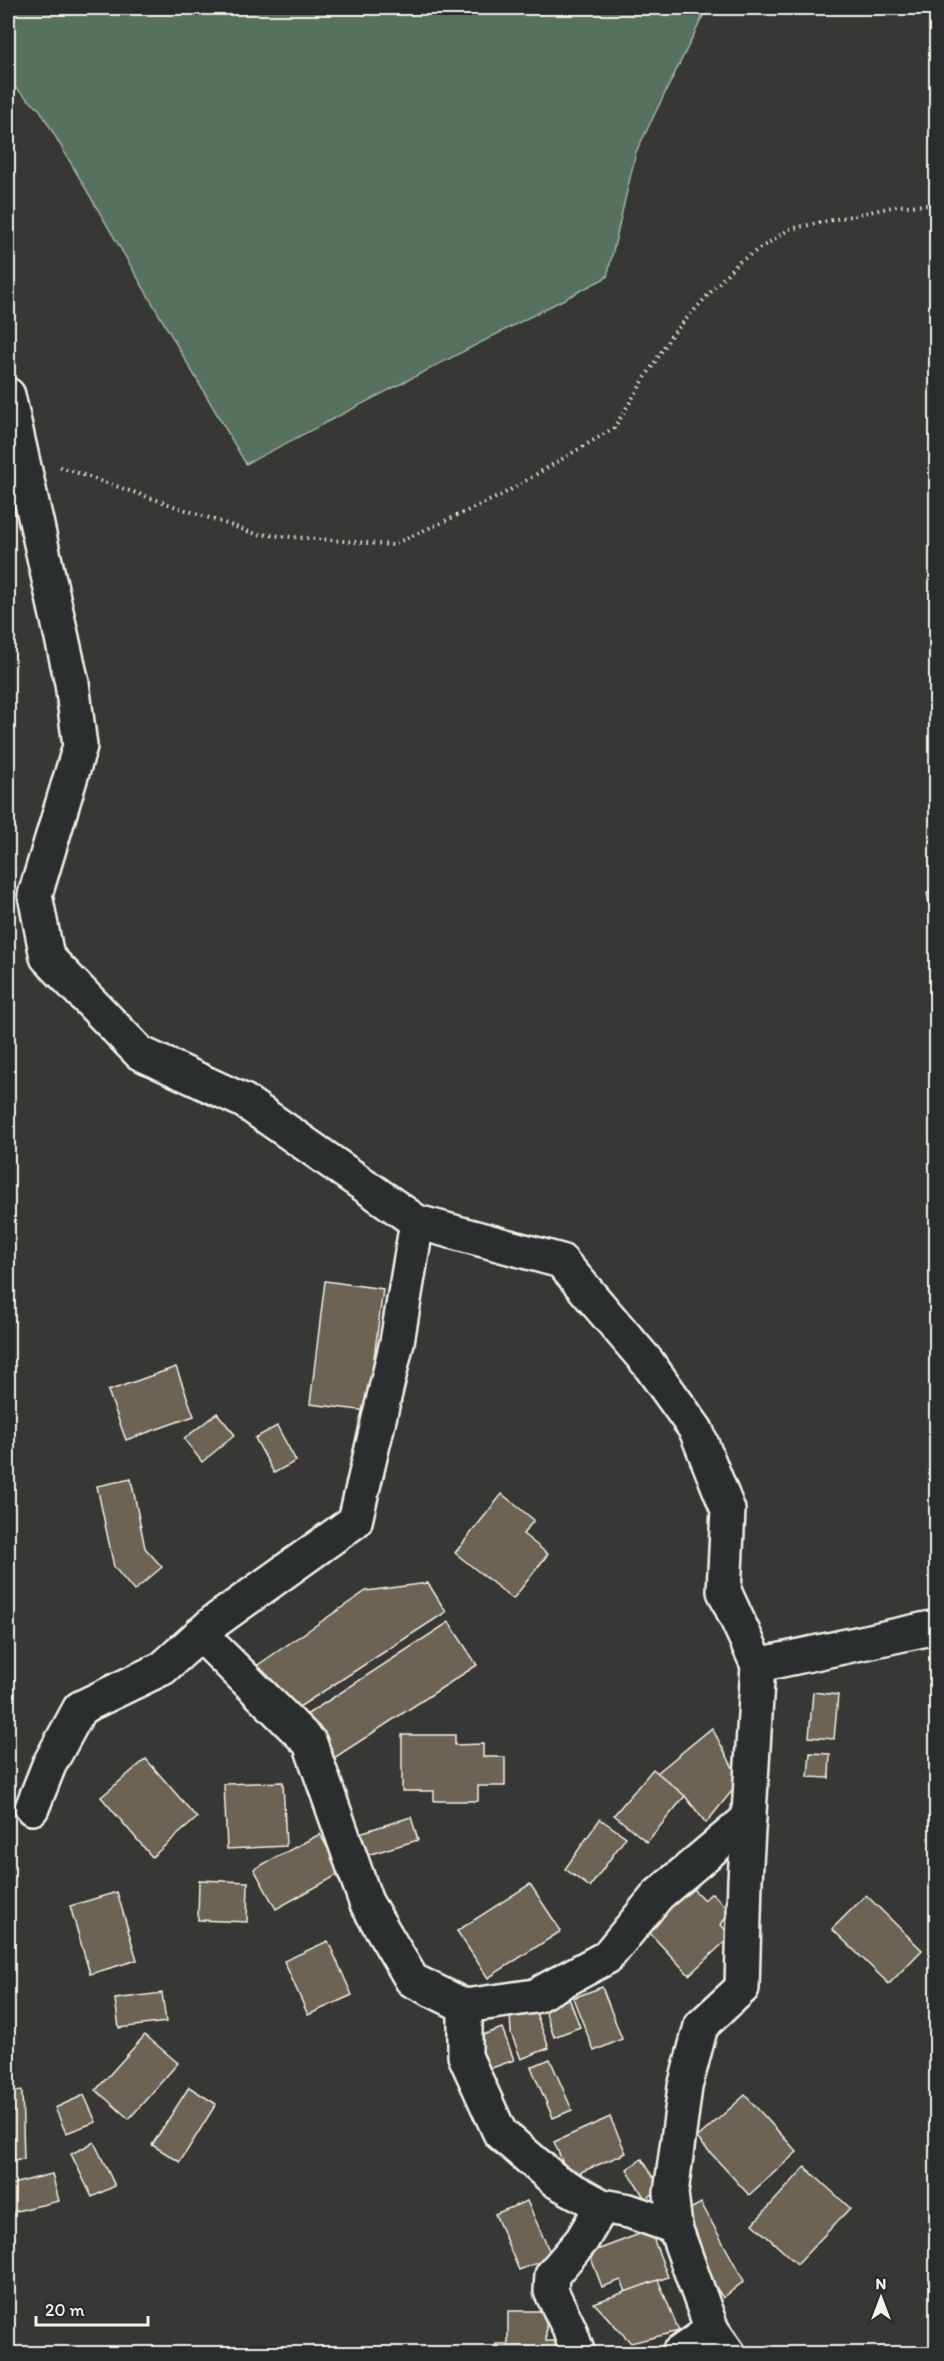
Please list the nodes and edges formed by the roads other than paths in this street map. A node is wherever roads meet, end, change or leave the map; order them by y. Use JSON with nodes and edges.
{"nodes":[{"id":1,"x":8,"y":395,"type":"edge"},
{"id":2,"x":417,"y":1222,"type":"junction"},
{"id":3,"x":936,"y":1627,"type":"edge"},
{"id":4,"x":200,"y":1634,"type":"junction"},
{"id":5,"x":759,"y":1665,"type":"junction"},
{"id":6,"x":32,"y":1808,"type":"dead end"},
{"id":7,"x":749,"y":1818,"type":"junction"},
{"id":8,"x":465,"y":2006,"type":"junction"},
{"id":9,"x":602,"y":2206,"type":"junction"},
{"id":10,"x":675,"y":2227,"type":"junction"},
{"id":11,"x":720,"y":2342,"type":"edge"},
{"id":12,"x":578,"y":2354,"type":"edge"},
{"id":13,"x":678,"y":2354,"type":"edge"}],
"edges":[{"from":1,"to":2,"type":"street"},
{"from":2,"to":4,"type":"street"},
{"from":2,"to":5,"type":"street"},
{"from":3,"to":5,"type":"street"},
{"from":4,"to":6,"type":"street"},
{"from":4,"to":8,"type":"street"},
{"from":5,"to":7,"type":"street"},
{"from":7,"to":8,"type":"street"},
{"from":7,"to":10,"type":"street"},
{"from":8,"to":9,"type":"street"},
{"from":9,"to":10,"type":"street"},
{"from":9,"to":12,"type":"street"},
{"from":10,"to":11,"type":"street"},
{"from":11,"to":13,"type":"street"}]}
